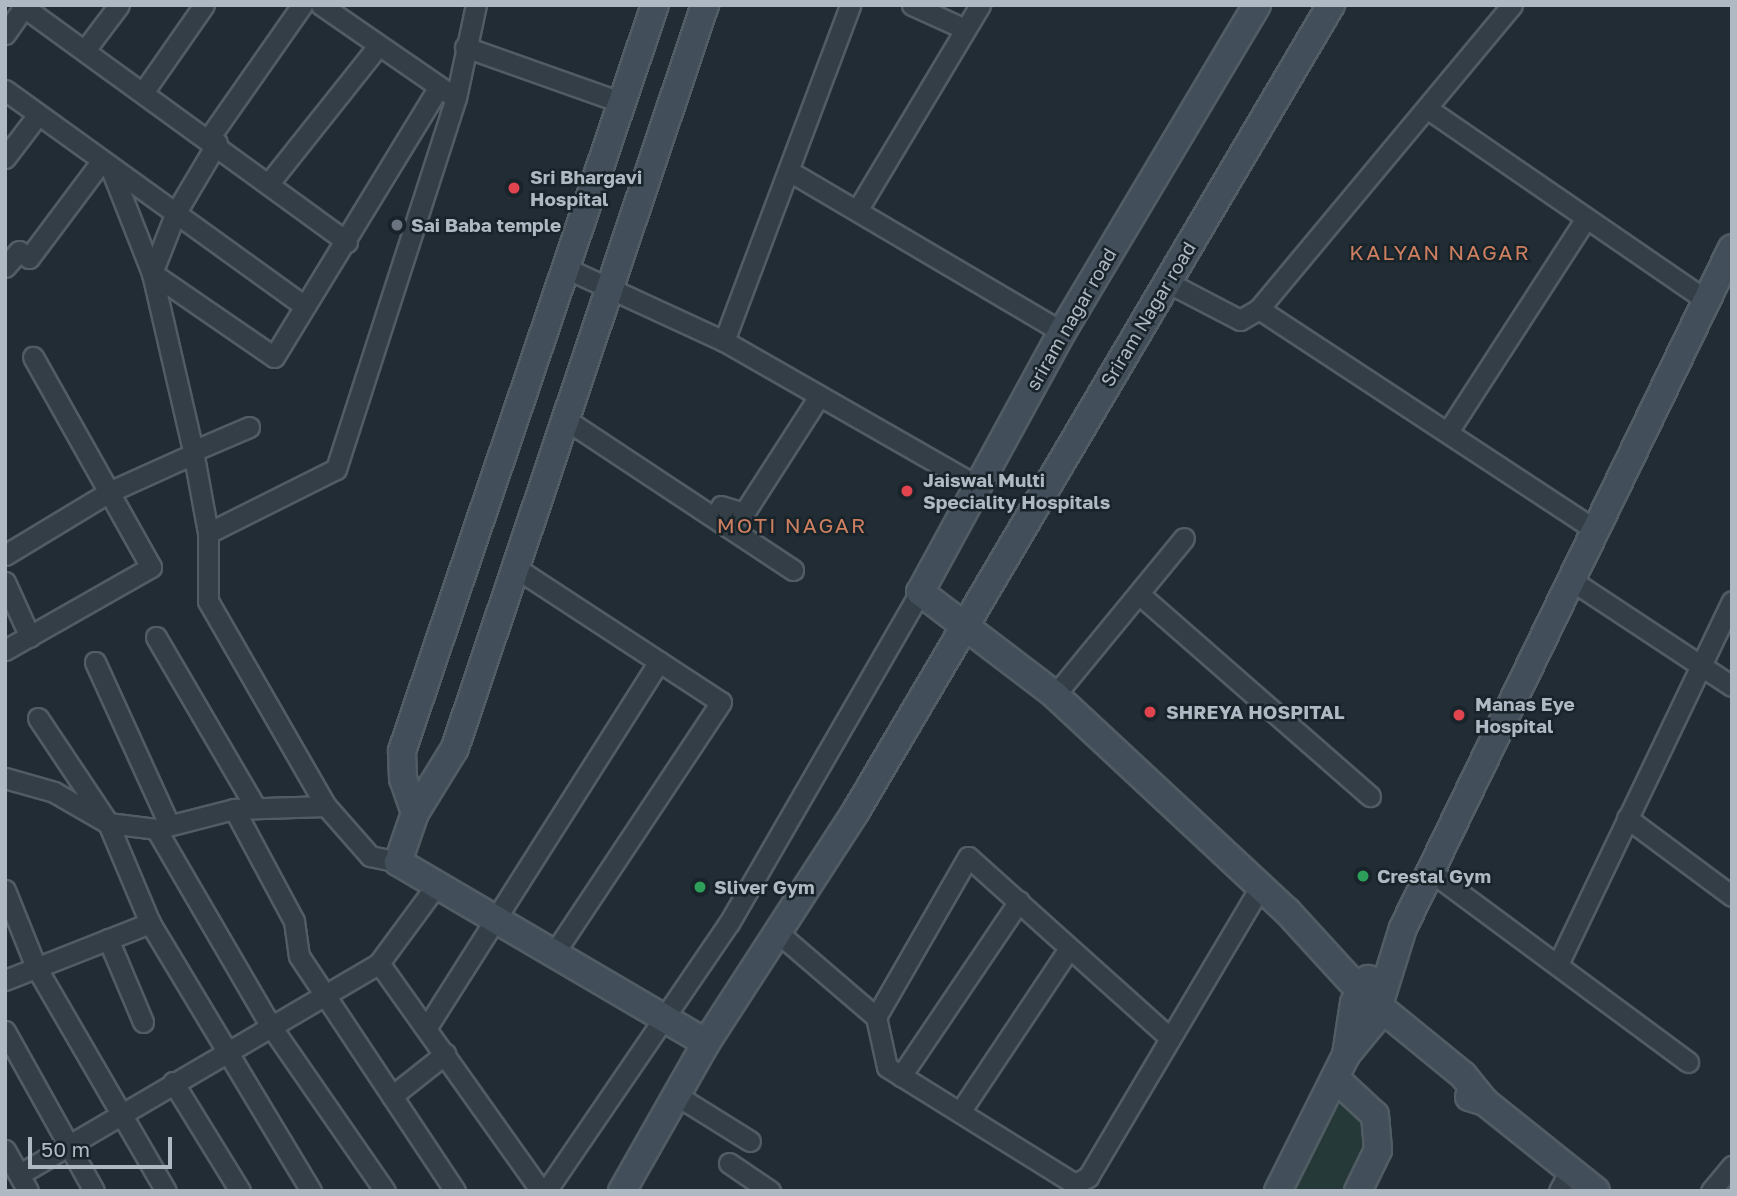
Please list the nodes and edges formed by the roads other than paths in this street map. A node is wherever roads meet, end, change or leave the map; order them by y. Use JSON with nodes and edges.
{"nodes":[{"id":1,"x":119,"y":5,"type":"edge"},
{"id":2,"x":204,"y":5,"type":"edge"},
{"id":3,"x":302,"y":5,"type":"edge"},
{"id":4,"x":321,"y":5,"type":"edge"},
{"id":5,"x":476,"y":5,"type":"edge"},
{"id":6,"x":655,"y":5,"type":"edge"},
{"id":7,"x":705,"y":5,"type":"edge"},
{"id":8,"x":850,"y":5,"type":"edge"},
{"id":9,"x":912,"y":5,"type":"edge"},
{"id":10,"x":980,"y":5,"type":"edge"},
{"id":11,"x":1257,"y":5,"type":"edge"},
{"id":12,"x":1331,"y":5,"type":"edge"},
{"id":13,"x":1512,"y":5,"type":"edge"},
{"id":14,"x":23,"y":6,"type":"edge"},
{"id":15,"x":965,"y":29,"type":"junction"},
{"id":16,"x":5,"y":34,"type":"edge"},
{"id":17,"x":377,"y":47,"type":"junction"},
{"id":18,"x":465,"y":47,"type":"junction"},
{"id":19,"x":85,"y":50,"type":"junction"},
{"id":20,"x":439,"y":87,"type":"junction"},
{"id":21,"x":5,"y":90,"type":"edge"},
{"id":22,"x":144,"y":91,"type":"junction"},
{"id":23,"x":456,"y":97,"type":"junction"},
{"id":24,"x":623,"y":103,"type":"junction"},
{"id":25,"x":1428,"y":109,"type":"junction"},
{"id":26,"x":37,"y":116,"type":"junction"},
{"id":27,"x":213,"y":140,"type":"junction"},
{"id":28,"x":5,"y":158,"type":"edge"},
{"id":29,"x":106,"y":166,"type":"junction"},
{"id":30,"x":789,"y":171,"type":"junction"},
{"id":31,"x":269,"y":183,"type":"junction"},
{"id":32,"x":858,"y":209,"type":"junction"},
{"id":33,"x":176,"y":212,"type":"junction"},
{"id":34,"x":1586,"y":218,"type":"junction"},
{"id":35,"x":346,"y":242,"type":"junction"},
{"id":36,"x":1732,"y":248,"type":"edge"},
{"id":37,"x":5,"y":267,"type":"edge"},
{"id":38,"x":568,"y":269,"type":"junction"},
{"id":39,"x":152,"y":273,"type":"junction"},
{"id":40,"x":1728,"y":273,"type":"edge"},
{"id":41,"x":1167,"y":282,"type":"junction"},
{"id":42,"x":612,"y":286,"type":"junction"},
{"id":43,"x":1704,"y":299,"type":"junction"},
{"id":44,"x":304,"y":306,"type":"junction"},
{"id":45,"x":1259,"y":309,"type":"junction"},
{"id":46,"x":1062,"y":332,"type":"junction"},
{"id":47,"x":724,"y":341,"type":"junction"},
{"id":48,"x":33,"y":357,"type":"dead end"},
{"id":49,"x":819,"y":396,"type":"junction"},
{"id":50,"x":569,"y":421,"type":"junction"},
{"id":51,"x":248,"y":427,"type":"dead end"},
{"id":52,"x":1449,"y":430,"type":"junction"},
{"id":53,"x":193,"y":453,"type":"junction"},
{"id":54,"x":977,"y":486,"type":"junction"},
{"id":55,"x":109,"y":492,"type":"junction"},
{"id":56,"x":721,"y":506,"type":"dead end"},
{"id":57,"x":1596,"y":530,"type":"junction"},
{"id":58,"x":208,"y":533,"type":"junction"},
{"id":59,"x":1184,"y":538,"type":"dead end"},
{"id":60,"x":5,"y":555,"type":"edge"},
{"id":61,"x":519,"y":570,"type":"junction"},
{"id":62,"x":793,"y":570,"type":"dead end"},
{"id":63,"x":5,"y":582,"type":"edge"},
{"id":64,"x":1574,"y":582,"type":"junction"},
{"id":65,"x":920,"y":592,"type":"junction"},
{"id":66,"x":1139,"y":594,"type":"junction"},
{"id":67,"x":1732,"y":601,"type":"edge"},
{"id":68,"x":965,"y":622,"type":"junction"},
{"id":69,"x":30,"y":637,"type":"junction"},
{"id":70,"x":156,"y":637,"type":"dead end"},
{"id":71,"x":5,"y":650,"type":"edge"},
{"id":72,"x":659,"y":661,"type":"junction"},
{"id":73,"x":96,"y":662,"type":"dead end"},
{"id":74,"x":1703,"y":662,"type":"junction"},
{"id":75,"x":1732,"y":687,"type":"edge"},
{"id":76,"x":1055,"y":695,"type":"junction"},
{"id":77,"x":38,"y":718,"type":"dead end"},
{"id":78,"x":5,"y":778,"type":"edge"},
{"id":79,"x":1370,"y":796,"type":"dead end"},
{"id":80,"x":326,"y":806,"type":"junction"},
{"id":81,"x":256,"y":808,"type":"junction"},
{"id":82,"x":234,"y":809,"type":"junction"},
{"id":83,"x":415,"y":813,"type":"junction"},
{"id":84,"x":1627,"y":818,"type":"junction"},
{"id":85,"x":108,"y":823,"type":"junction"},
{"id":86,"x":162,"y":826,"type":"junction"},
{"id":87,"x":398,"y":862,"type":"junction"},
{"id":88,"x":1430,"y":872,"type":"junction"},
{"id":89,"x":438,"y":883,"type":"junction"},
{"id":90,"x":1260,"y":887,"type":"junction"},
{"id":91,"x":5,"y":890,"type":"edge"},
{"id":92,"x":1732,"y":896,"type":"edge"},
{"id":93,"x":1019,"y":901,"type":"junction"},
{"id":94,"x":496,"y":918,"type":"junction"},
{"id":95,"x":150,"y":923,"type":"junction"},
{"id":96,"x":778,"y":933,"type":"junction"},
{"id":97,"x":108,"y":939,"type":"junction"},
{"id":98,"x":1068,"y":950,"type":"junction"},
{"id":99,"x":553,"y":955,"type":"junction"},
{"id":100,"x":1559,"y":962,"type":"junction"},
{"id":101,"x":379,"y":963,"type":"junction"},
{"id":102,"x":36,"y":967,"type":"junction"},
{"id":103,"x":5,"y":980,"type":"edge"},
{"id":104,"x":324,"y":993,"type":"junction"},
{"id":105,"x":1367,"y":1006,"type":"junction"},
{"id":106,"x":876,"y":1017,"type":"junction"},
{"id":107,"x":665,"y":1018,"type":"junction"},
{"id":108,"x":143,"y":1022,"type":"dead end"},
{"id":109,"x":270,"y":1025,"type":"junction"},
{"id":110,"x":427,"y":1027,"type":"junction"},
{"id":111,"x":5,"y":1031,"type":"edge"},
{"id":112,"x":1170,"y":1038,"type":"junction"},
{"id":113,"x":706,"y":1043,"type":"junction"},
{"id":114,"x":224,"y":1052,"type":"junction"},
{"id":115,"x":445,"y":1054,"type":"junction"},
{"id":116,"x":1688,"y":1062,"type":"dead end"},
{"id":117,"x":1340,"y":1066,"type":"junction"},
{"id":118,"x":901,"y":1076,"type":"junction"},
{"id":119,"x":173,"y":1082,"type":"junction"},
{"id":120,"x":676,"y":1095,"type":"junction"},
{"id":121,"x":392,"y":1096,"type":"junction"},
{"id":122,"x":960,"y":1112,"type":"junction"},
{"id":123,"x":120,"y":1118,"type":"junction"},
{"id":124,"x":750,"y":1141,"type":"dead end"},
{"id":125,"x":68,"y":1149,"type":"junction"},
{"id":126,"x":5,"y":1150,"type":"edge"},
{"id":127,"x":729,"y":1163,"type":"dead end"},
{"id":128,"x":1732,"y":1166,"type":"edge"},
{"id":129,"x":1565,"y":1180,"type":"edge"},
{"id":130,"x":24,"y":1183,"type":"edge"},
{"id":131,"x":94,"y":1191,"type":"edge"},
{"id":132,"x":166,"y":1191,"type":"edge"},
{"id":133,"x":240,"y":1191,"type":"edge"},
{"id":134,"x":311,"y":1191,"type":"edge"},
{"id":135,"x":385,"y":1191,"type":"edge"},
{"id":136,"x":455,"y":1191,"type":"edge"},
{"id":137,"x":543,"y":1191,"type":"edge"},
{"id":138,"x":622,"y":1191,"type":"edge"},
{"id":139,"x":770,"y":1191,"type":"edge"},
{"id":140,"x":1278,"y":1191,"type":"edge"},
{"id":141,"x":1358,"y":1191,"type":"edge"},
{"id":142,"x":1596,"y":1191,"type":"edge"},
{"id":143,"x":1711,"y":1191,"type":"edge"}],
"edges":[{"from":1,"to":19,"type":"street"},
{"from":2,"to":22,"type":"street"},
{"from":3,"to":27,"type":"street"},
{"from":4,"to":17,"type":"street"},
{"from":5,"to":18,"type":"street"},
{"from":6,"to":24,"type":"street"},
{"from":7,"to":42,"type":"street"},
{"from":8,"to":30,"type":"street"},
{"from":9,"to":15,"type":"street"},
{"from":10,"to":15,"type":"street"},
{"from":11,"to":46,"type":"street","name":"sriram nagar road"},
{"from":12,"to":41,"type":"street","name":"Sriram Nagar road"},
{"from":13,"to":25,"type":"street"},
{"from":14,"to":16,"type":"street"},
{"from":14,"to":19,"type":"street"},
{"from":15,"to":32,"type":"street"},
{"from":17,"to":20,"type":"street"},
{"from":17,"to":31,"type":"street"},
{"from":18,"to":23,"type":"street"},
{"from":18,"to":24,"type":"street"},
{"from":19,"to":22,"type":"street"},
{"from":20,"to":23,"type":"street"},
{"from":20,"to":35,"type":"street"},
{"from":21,"to":26,"type":"street"},
{"from":22,"to":27,"type":"street"},
{"from":23,"to":58,"type":"street"},
{"from":24,"to":38,"type":"street"},
{"from":25,"to":34,"type":"street"},
{"from":25,"to":45,"type":"street"},
{"from":26,"to":28,"type":"street"},
{"from":26,"to":29,"type":"street"},
{"from":27,"to":31,"type":"street"},
{"from":27,"to":33,"type":"street"},
{"from":29,"to":33,"type":"street"},
{"from":29,"to":37,"type":"street"},
{"from":29,"to":39,"type":"street"},
{"from":30,"to":32,"type":"street"},
{"from":30,"to":47,"type":"street"},
{"from":31,"to":35,"type":"street"},
{"from":32,"to":46,"type":"street"},
{"from":33,"to":39,"type":"street"},
{"from":33,"to":44,"type":"street"},
{"from":34,"to":43,"type":"street"},
{"from":34,"to":52,"type":"street"},
{"from":35,"to":44,"type":"street"},
{"from":36,"to":40,"type":"street"},
{"from":38,"to":42,"type":"street"},
{"from":38,"to":83,"type":"street"},
{"from":39,"to":44,"type":"street"},
{"from":39,"to":53,"type":"street"},
{"from":40,"to":43,"type":"street"},
{"from":41,"to":45,"type":"street"},
{"from":41,"to":68,"type":"street","name":"Sriram Nagar road"},
{"from":42,"to":47,"type":"street"},
{"from":42,"to":50,"type":"street"},
{"from":43,"to":57,"type":"street"},
{"from":45,"to":52,"type":"street"},
{"from":46,"to":54,"type":"street","name":"sriram nagar road"},
{"from":47,"to":49,"type":"street"},
{"from":48,"to":55,"type":"street"},
{"from":49,"to":54,"type":"street"},
{"from":49,"to":56,"type":"street"},
{"from":50,"to":61,"type":"street"},
{"from":50,"to":62,"type":"street"},
{"from":51,"to":53,"type":"street"},
{"from":52,"to":57,"type":"street"},
{"from":53,"to":55,"type":"street"},
{"from":53,"to":58,"type":"street"},
{"from":54,"to":65,"type":"street","name":"sriram nagar road"},
{"from":55,"to":60,"type":"street"},
{"from":55,"to":69,"type":"street"},
{"from":57,"to":64,"type":"street"},
{"from":58,"to":80,"type":"street"},
{"from":59,"to":66,"type":"street"},
{"from":61,"to":72,"type":"street"},
{"from":61,"to":83,"type":"street"},
{"from":63,"to":69,"type":"street"},
{"from":64,"to":74,"type":"street"},
{"from":64,"to":88,"type":"street"},
{"from":65,"to":68,"type":"street"},
{"from":65,"to":107,"type":"street"},
{"from":66,"to":76,"type":"street"},
{"from":66,"to":79,"type":"street"},
{"from":67,"to":74,"type":"street"},
{"from":68,"to":76,"type":"street"},
{"from":68,"to":96,"type":"street","name":"Sriram Nagar road"},
{"from":69,"to":71,"type":"street"},
{"from":70,"to":81,"type":"street"},
{"from":72,"to":94,"type":"street"},
{"from":72,"to":99,"type":"street"},
{"from":73,"to":86,"type":"street"},
{"from":74,"to":75,"type":"street"},
{"from":74,"to":84,"type":"street"},
{"from":76,"to":90,"type":"street"},
{"from":77,"to":85,"type":"street"},
{"from":78,"to":85,"type":"street"},
{"from":80,"to":81,"type":"street"},
{"from":80,"to":87,"type":"street"},
{"from":81,"to":82,"type":"street"},
{"from":82,"to":86,"type":"street"},
{"from":82,"to":104,"type":"street"},
{"from":83,"to":87,"type":"street"},
{"from":84,"to":92,"type":"street"},
{"from":84,"to":100,"type":"street"},
{"from":85,"to":86,"type":"street"},
{"from":85,"to":95,"type":"street"},
{"from":86,"to":109,"type":"street"},
{"from":87,"to":89,"type":"street"},
{"from":88,"to":100,"type":"street"},
{"from":88,"to":105,"type":"street"},
{"from":89,"to":94,"type":"street"},
{"from":89,"to":101,"type":"street"},
{"from":90,"to":105,"type":"street"},
{"from":90,"to":112,"type":"street"},
{"from":91,"to":102,"type":"street"},
{"from":93,"to":98,"type":"street"},
{"from":93,"to":106,"type":"street"},
{"from":93,"to":118,"type":"street"},
{"from":94,"to":99,"type":"street"},
{"from":94,"to":110,"type":"street"},
{"from":95,"to":97,"type":"street"},
{"from":95,"to":114,"type":"street"},
{"from":96,"to":106,"type":"street"},
{"from":96,"to":113,"type":"street","name":"Sriram Nagar road"},
{"from":97,"to":102,"type":"street"},
{"from":97,"to":108,"type":"street"},
{"from":98,"to":112,"type":"street"},
{"from":98,"to":122,"type":"street"},
{"from":99,"to":107,"type":"street"},
{"from":100,"to":116,"type":"street"},
{"from":101,"to":104,"type":"street"},
{"from":101,"to":110,"type":"street"},
{"from":102,"to":103,"type":"street"},
{"from":102,"to":123,"type":"street"},
{"from":104,"to":109,"type":"street"},
{"from":104,"to":121,"type":"street"},
{"from":105,"to":117,"type":"street"},
{"from":105,"to":129,"type":"street"},
{"from":106,"to":118,"type":"street"},
{"from":107,"to":113,"type":"street"},
{"from":107,"to":137,"type":"street"},
{"from":109,"to":114,"type":"street"},
{"from":109,"to":135,"type":"street"},
{"from":110,"to":115,"type":"street"},
{"from":111,"to":125,"type":"street"},
{"from":112,"to":122,"type":"street"},
{"from":113,"to":120,"type":"street","name":"Sriram Nagar road"},
{"from":114,"to":119,"type":"street"},
{"from":114,"to":134,"type":"street"},
{"from":115,"to":121,"type":"street"},
{"from":115,"to":137,"type":"street"},
{"from":117,"to":140,"type":"street"},
{"from":117,"to":141,"type":"street"},
{"from":118,"to":122,"type":"street"},
{"from":119,"to":123,"type":"street"},
{"from":119,"to":133,"type":"street"},
{"from":120,"to":124,"type":"street"},
{"from":120,"to":138,"type":"street","name":"Sriram Nagar road"},
{"from":121,"to":136,"type":"street"},
{"from":123,"to":125,"type":"street"},
{"from":123,"to":132,"type":"street"},
{"from":125,"to":130,"type":"street"},
{"from":125,"to":131,"type":"street"},
{"from":126,"to":130,"type":"street"},
{"from":127,"to":139,"type":"street"},
{"from":128,"to":143,"type":"street"},
{"from":129,"to":142,"type":"street"}]}
